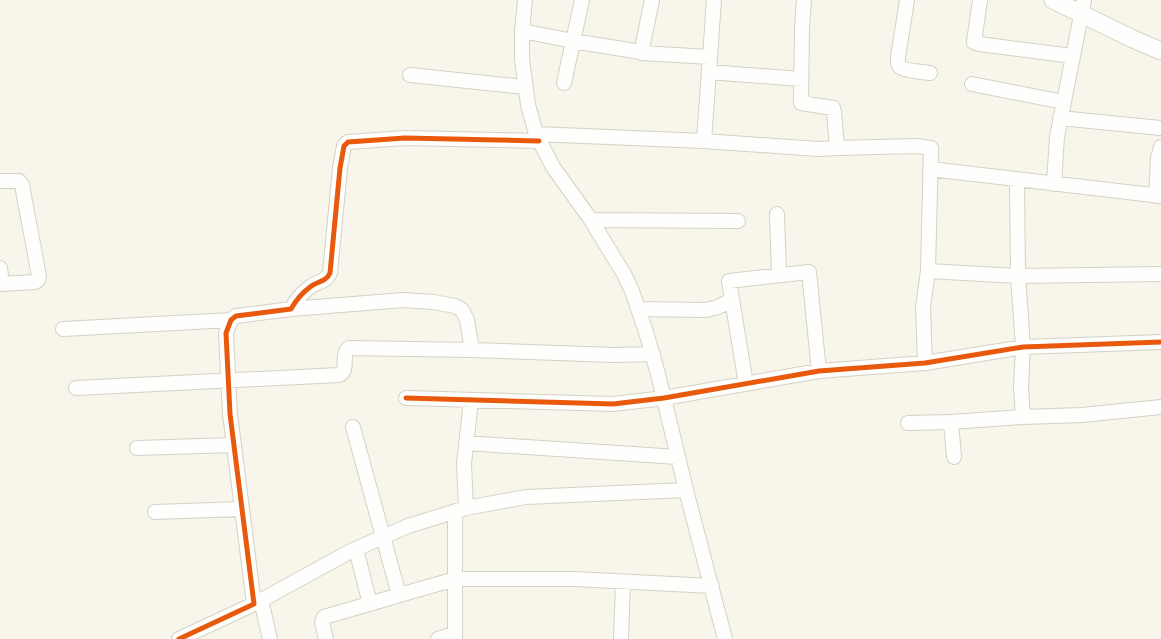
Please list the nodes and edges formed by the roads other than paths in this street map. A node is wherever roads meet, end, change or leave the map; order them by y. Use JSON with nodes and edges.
{"nodes":[{"id":1,"x":524,"y":0,"type":"edge"},
{"id":2,"x":582,"y":0,"type":"edge"},
{"id":3,"x":652,"y":0,"type":"edge"},
{"id":4,"x":714,"y":0,"type":"edge"},
{"id":5,"x":804,"y":0,"type":"edge"},
{"id":6,"x":908,"y":0,"type":"edge"},
{"id":7,"x":980,"y":0,"type":"edge"},
{"id":8,"x":1053,"y":0,"type":"edge"},
{"id":9,"x":1083,"y":7,"type":"edge"},
{"id":10,"x":522,"y":31,"type":"junction"},
{"id":11,"x":573,"y":41,"type":"junction"},
{"id":12,"x":1161,"y":51,"type":"edge"},
{"id":13,"x":641,"y":52,"type":"junction"},
{"id":14,"x":1072,"y":56,"type":"junction"},
{"id":15,"x":710,"y":57,"type":"junction"},
{"id":16,"x":709,"y":72,"type":"junction"},
{"id":17,"x":930,"y":72,"type":"dead end"},
{"id":18,"x":410,"y":75,"type":"dead end"},
{"id":19,"x":801,"y":79,"type":"junction"},
{"id":20,"x":564,"y":83,"type":"dead end"},
{"id":21,"x":972,"y":84,"type":"dead end"},
{"id":22,"x":525,"y":87,"type":"junction"},
{"id":23,"x":1063,"y":102,"type":"junction"},
{"id":24,"x":1060,"y":118,"type":"junction"},
{"id":25,"x":1161,"y":128,"type":"edge"},
{"id":26,"x":537,"y":138,"type":"junction"},
{"id":27,"x":704,"y":141,"type":"junction"},
{"id":28,"x":1161,"y":147,"type":"edge"},
{"id":29,"x":837,"y":148,"type":"junction"},
{"id":30,"x":930,"y":169,"type":"junction"},
{"id":31,"x":1017,"y":180,"type":"junction"},
{"id":32,"x":0,"y":181,"type":"edge"},
{"id":33,"x":1054,"y":184,"type":"junction"},
{"id":34,"x":1159,"y":196,"type":"edge"},
{"id":35,"x":777,"y":214,"type":"dead end"},
{"id":36,"x":591,"y":220,"type":"junction"},
{"id":37,"x":738,"y":221,"type":"dead end"},
{"id":38,"x":0,"y":268,"type":"edge"},
{"id":39,"x":928,"y":271,"type":"junction"},
{"id":40,"x":1161,"y":274,"type":"edge"},
{"id":41,"x":779,"y":275,"type":"junction"},
{"id":42,"x":1018,"y":276,"type":"junction"},
{"id":43,"x":1,"y":284,"type":"edge"},
{"id":44,"x":732,"y":300,"type":"junction"},
{"id":45,"x":291,"y":309,"type":"junction"},
{"id":46,"x":638,"y":309,"type":"junction"},
{"id":47,"x":231,"y":320,"type":"junction"},
{"id":48,"x":63,"y":329,"type":"dead end"},
{"id":49,"x":1161,"y":342,"type":"edge"},
{"id":50,"x":1022,"y":347,"type":"junction"},
{"id":51,"x":472,"y":350,"type":"junction"},
{"id":52,"x":653,"y":354,"type":"junction"},
{"id":53,"x":925,"y":362,"type":"junction"},
{"id":54,"x":819,"y":371,"type":"junction"},
{"id":55,"x":228,"y":380,"type":"junction"},
{"id":56,"x":746,"y":384,"type":"junction"},
{"id":57,"x":76,"y":388,"type":"dead end"},
{"id":58,"x":406,"y":398,"type":"dead end"},
{"id":59,"x":664,"y":398,"type":"junction"},
{"id":60,"x":471,"y":400,"type":"junction"},
{"id":61,"x":1161,"y":407,"type":"edge"},
{"id":62,"x":1023,"y":417,"type":"junction"},
{"id":63,"x":951,"y":422,"type":"junction"},
{"id":64,"x":908,"y":423,"type":"dead end"},
{"id":65,"x":353,"y":427,"type":"dead end"},
{"id":66,"x":466,"y":443,"type":"junction"},
{"id":67,"x":234,"y":444,"type":"junction"},
{"id":68,"x":137,"y":448,"type":"dead end"},
{"id":69,"x":678,"y":457,"type":"junction"},
{"id":70,"x":954,"y":457,"type":"dead end"},
{"id":71,"x":686,"y":490,"type":"junction"},
{"id":72,"x":242,"y":509,"type":"junction"},
{"id":73,"x":461,"y":510,"type":"junction"},
{"id":74,"x":156,"y":512,"type":"dead end"},
{"id":75,"x":383,"y":536,"type":"junction"},
{"id":76,"x":356,"y":549,"type":"junction"},
{"id":77,"x":455,"y":579,"type":"junction"},
{"id":78,"x":623,"y":582,"type":"junction"},
{"id":79,"x":712,"y":586,"type":"junction"},
{"id":80,"x":399,"y":595,"type":"junction"},
{"id":81,"x":257,"y":602,"type":"junction"},
{"id":82,"x":370,"y":604,"type":"junction"},
{"id":83,"x":454,"y":636,"type":"edge"},
{"id":84,"x":179,"y":639,"type":"edge"},
{"id":85,"x":270,"y":639,"type":"edge"},
{"id":86,"x":326,"y":639,"type":"edge"},
{"id":87,"x":438,"y":639,"type":"edge"},
{"id":88,"x":621,"y":639,"type":"edge"},
{"id":89,"x":725,"y":639,"type":"edge"}],
"edges":[{"from":1,"to":10,"type":"street"},
{"from":2,"to":11,"type":"street"},
{"from":3,"to":13,"type":"street"},
{"from":4,"to":15,"type":"street"},
{"from":5,"to":19,"type":"street"},
{"from":6,"to":17,"type":"street"},
{"from":7,"to":14,"type":"street"},
{"from":8,"to":9,"type":"main road"},
{"from":9,"to":12,"type":"main road"},
{"from":9,"to":14,"type":"street"},
{"from":10,"to":11,"type":"street"},
{"from":10,"to":22,"type":"street"},
{"from":11,"to":13,"type":"street"},
{"from":11,"to":20,"type":"street"},
{"from":13,"to":15,"type":"street"},
{"from":14,"to":23,"type":"street"},
{"from":15,"to":16,"type":"street"},
{"from":16,"to":19,"type":"street"},
{"from":16,"to":27,"type":"street"},
{"from":18,"to":22,"type":"street"},
{"from":19,"to":29,"type":"street"},
{"from":21,"to":23,"type":"street"},
{"from":22,"to":26,"type":"street"},
{"from":23,"to":24,"type":"street"},
{"from":24,"to":25,"type":"street"},
{"from":24,"to":33,"type":"street"},
{"from":26,"to":27,"type":"street"},
{"from":26,"to":36,"type":"street"},
{"from":26,"to":45,"type":"street"},
{"from":27,"to":29,"type":"street"},
{"from":28,"to":34,"type":"street"},
{"from":29,"to":30,"type":"street"},
{"from":30,"to":31,"type":"street"},
{"from":30,"to":39,"type":"street"},
{"from":31,"to":33,"type":"street"},
{"from":31,"to":42,"type":"street"},
{"from":32,"to":43,"type":"street"},
{"from":33,"to":34,"type":"street"},
{"from":35,"to":41,"type":"street"},
{"from":36,"to":37,"type":"street"},
{"from":36,"to":46,"type":"street"},
{"from":38,"to":43,"type":"street"},
{"from":39,"to":42,"type":"street"},
{"from":39,"to":53,"type":"street"},
{"from":40,"to":42,"type":"street"},
{"from":41,"to":44,"type":"street"},
{"from":41,"to":54,"type":"street"},
{"from":42,"to":50,"type":"street"},
{"from":44,"to":46,"type":"street"},
{"from":44,"to":56,"type":"street"},
{"from":45,"to":47,"type":"street"},
{"from":45,"to":51,"type":"street"},
{"from":46,"to":52,"type":"street"},
{"from":47,"to":48,"type":"street"},
{"from":47,"to":55,"type":"street"},
{"from":49,"to":50,"type":"street"},
{"from":50,"to":53,"type":"street"},
{"from":50,"to":62,"type":"street"},
{"from":51,"to":52,"type":"street"},
{"from":51,"to":55,"type":"street"},
{"from":52,"to":59,"type":"street"},
{"from":53,"to":54,"type":"street"},
{"from":54,"to":56,"type":"street"},
{"from":55,"to":57,"type":"street"},
{"from":55,"to":67,"type":"street"},
{"from":56,"to":59,"type":"street"},
{"from":58,"to":60,"type":"street"},
{"from":59,"to":60,"type":"street"},
{"from":59,"to":69,"type":"street"},
{"from":60,"to":66,"type":"street"},
{"from":61,"to":62,"type":"street"},
{"from":62,"to":63,"type":"street"},
{"from":63,"to":64,"type":"street"},
{"from":63,"to":70,"type":"street"},
{"from":65,"to":75,"type":"street"},
{"from":66,"to":69,"type":"street"},
{"from":66,"to":73,"type":"street"},
{"from":67,"to":68,"type":"street"},
{"from":67,"to":72,"type":"street"},
{"from":69,"to":71,"type":"street"},
{"from":71,"to":73,"type":"street"},
{"from":71,"to":79,"type":"street"},
{"from":72,"to":74,"type":"street"},
{"from":72,"to":81,"type":"street"},
{"from":73,"to":75,"type":"street"},
{"from":73,"to":77,"type":"street"},
{"from":75,"to":76,"type":"street"},
{"from":75,"to":80,"type":"street"},
{"from":76,"to":81,"type":"street"},
{"from":76,"to":82,"type":"street"},
{"from":77,"to":78,"type":"street"},
{"from":77,"to":80,"type":"street"},
{"from":77,"to":83,"type":"street"},
{"from":78,"to":79,"type":"street"},
{"from":78,"to":88,"type":"street"},
{"from":79,"to":89,"type":"street"},
{"from":80,"to":82,"type":"street"},
{"from":81,"to":84,"type":"street"},
{"from":81,"to":85,"type":"street"},
{"from":82,"to":86,"type":"street"},
{"from":83,"to":87,"type":"street"}]}
